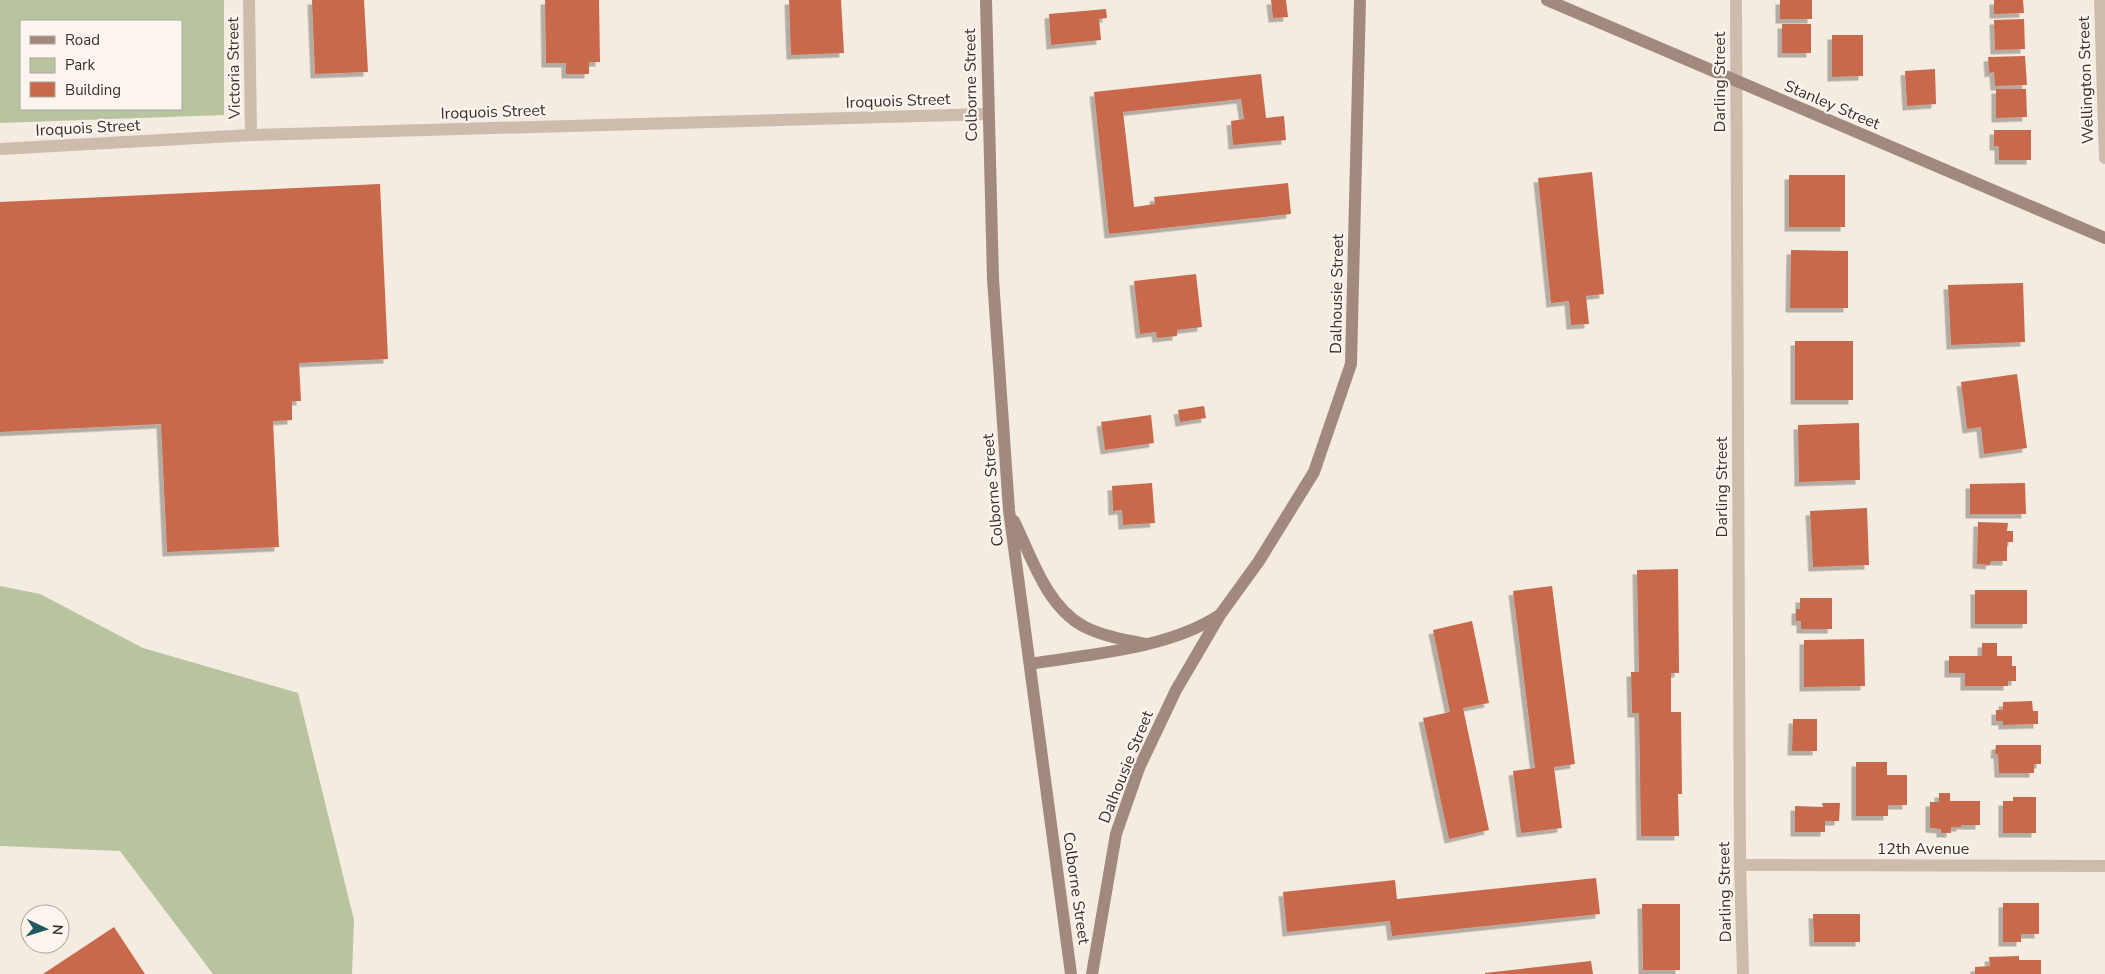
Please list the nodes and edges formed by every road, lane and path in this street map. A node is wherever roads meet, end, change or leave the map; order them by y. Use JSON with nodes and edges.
{"nodes":[{"id":1,"x":249,"y":0,"type":"edge"},
{"id":2,"x":986,"y":0,"type":"edge"},
{"id":3,"x":1360,"y":0,"type":"edge"},
{"id":4,"x":1547,"y":0,"type":"edge"},
{"id":5,"x":1736,"y":0,"type":"edge"},
{"id":6,"x":2100,"y":0,"type":"edge"},
{"id":7,"x":1736,"y":82,"type":"junction"},
{"id":8,"x":988,"y":114,"type":"junction"},
{"id":9,"x":251,"y":135,"type":"junction"},
{"id":10,"x":0,"y":150,"type":"edge"},
{"id":11,"x":2105,"y":158,"type":"edge"},
{"id":12,"x":2105,"y":238,"type":"edge"},
{"id":13,"x":1009,"y":510,"type":"junction"},
{"id":14,"x":1220,"y":615,"type":"junction"},
{"id":15,"x":1146,"y":644,"type":"junction"},
{"id":16,"x":1030,"y":664,"type":"junction"},
{"id":17,"x":1740,"y":865,"type":"junction"},
{"id":18,"x":2105,"y":866,"type":"edge"},
{"id":19,"x":1071,"y":974,"type":"edge"},
{"id":20,"x":1092,"y":974,"type":"edge"},
{"id":21,"x":1743,"y":974,"type":"edge"}],
"edges":[{"from":1,"to":9,"type":"street","name":"Victoria Street"},
{"from":2,"to":8,"type":"main road","name":"Colborne Street"},
{"from":3,"to":14,"type":"main road","name":"Dalhousie Street"},
{"from":4,"to":7,"type":"main road","name":"Stanley Street"},
{"from":5,"to":7,"type":"street","name":"Darling Street"},
{"from":6,"to":11,"type":"street","name":"Wellington Street"},
{"from":7,"to":12,"type":"main road","name":"Stanley Street"},
{"from":7,"to":17,"type":"street","name":"Darling Street"},
{"from":8,"to":9,"type":"street","name":"Iroquois Street"},
{"from":8,"to":13,"type":"main road","name":"Colborne Street"},
{"from":9,"to":10,"type":"street","name":"Iroquois Street"},
{"from":13,"to":15,"type":"main road"},
{"from":13,"to":16,"type":"main road","name":"Colborne Street"},
{"from":14,"to":15,"type":"main road","name":"Dalhousie Street"},
{"from":14,"to":20,"type":"main road","name":"Dalhousie Street"},
{"from":15,"to":16,"type":"main road","name":"Dalhousie Street"},
{"from":16,"to":19,"type":"main road","name":"Colborne Street"},
{"from":17,"to":18,"type":"street","name":"12th Avenue"},
{"from":17,"to":21,"type":"street","name":"Darling Street"}]}
